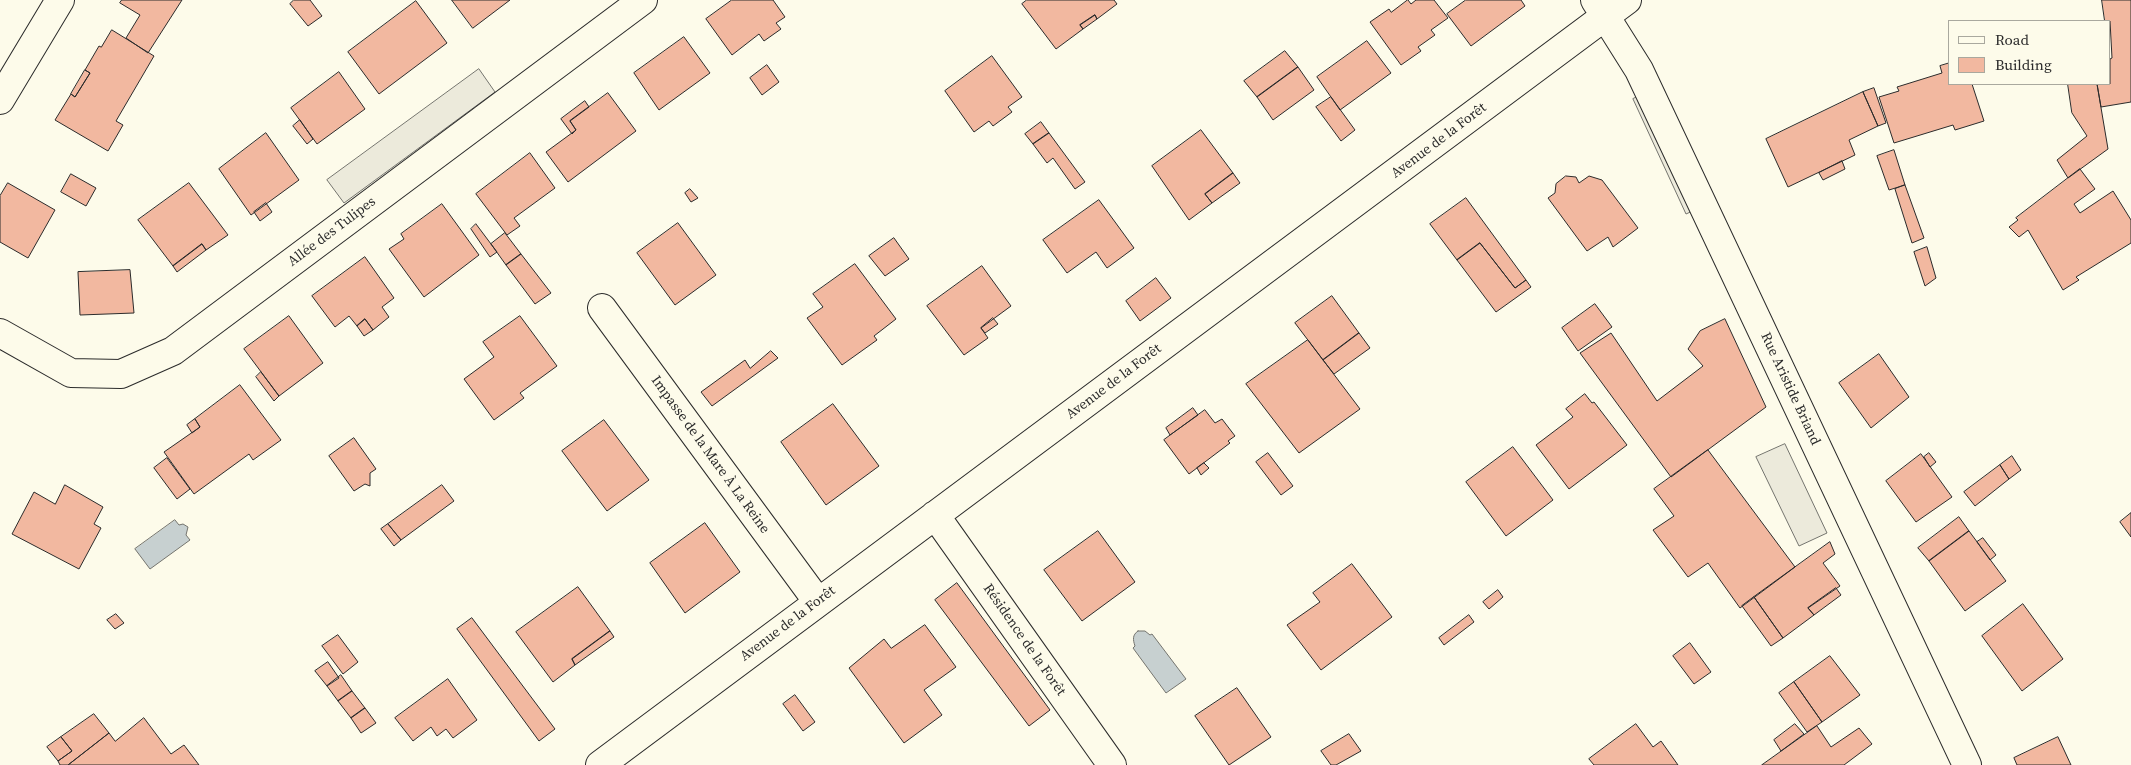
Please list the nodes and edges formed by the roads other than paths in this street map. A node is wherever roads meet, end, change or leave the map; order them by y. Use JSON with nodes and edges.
{"nodes":[{"id":1,"x":60,"y":0,"type":"edge"},
{"id":2,"x":643,"y":0,"type":"edge"},
{"id":3,"x":1627,"y":0,"type":"edge"},
{"id":4,"x":1600,"y":8,"type":"edge"},
{"id":5,"x":0,"y":100,"type":"edge"},
{"id":6,"x":602,"y":308,"type":"dead end"},
{"id":7,"x":0,"y":333,"type":"edge"},
{"id":8,"x":936,"y":515,"type":"junction"},
{"id":9,"x":818,"y":602,"type":"junction"},
{"id":10,"x":600,"y":765,"type":"edge"},
{"id":11,"x":1112,"y":765,"type":"edge"},
{"id":12,"x":1967,"y":765,"type":"edge"}],
"edges":[{"from":1,"to":5,"type":"street"},
{"from":2,"to":7,"type":"street","name":"Allée des Tulipes"},
{"from":3,"to":4,"type":"street","name":"Avenue de la Forêt"},
{"from":4,"to":8,"type":"street","name":"Avenue de la Forêt"},
{"from":4,"to":12,"type":"street","name":"Rue Aristide Briand"},
{"from":6,"to":9,"type":"street","name":"Impasse de la Mare À La Reine"},
{"from":8,"to":9,"type":"street","name":"Avenue de la Forêt"},
{"from":8,"to":11,"type":"street","name":"Résidence de la Forêt"},
{"from":9,"to":10,"type":"street","name":"Avenue de la Forêt"}]}
